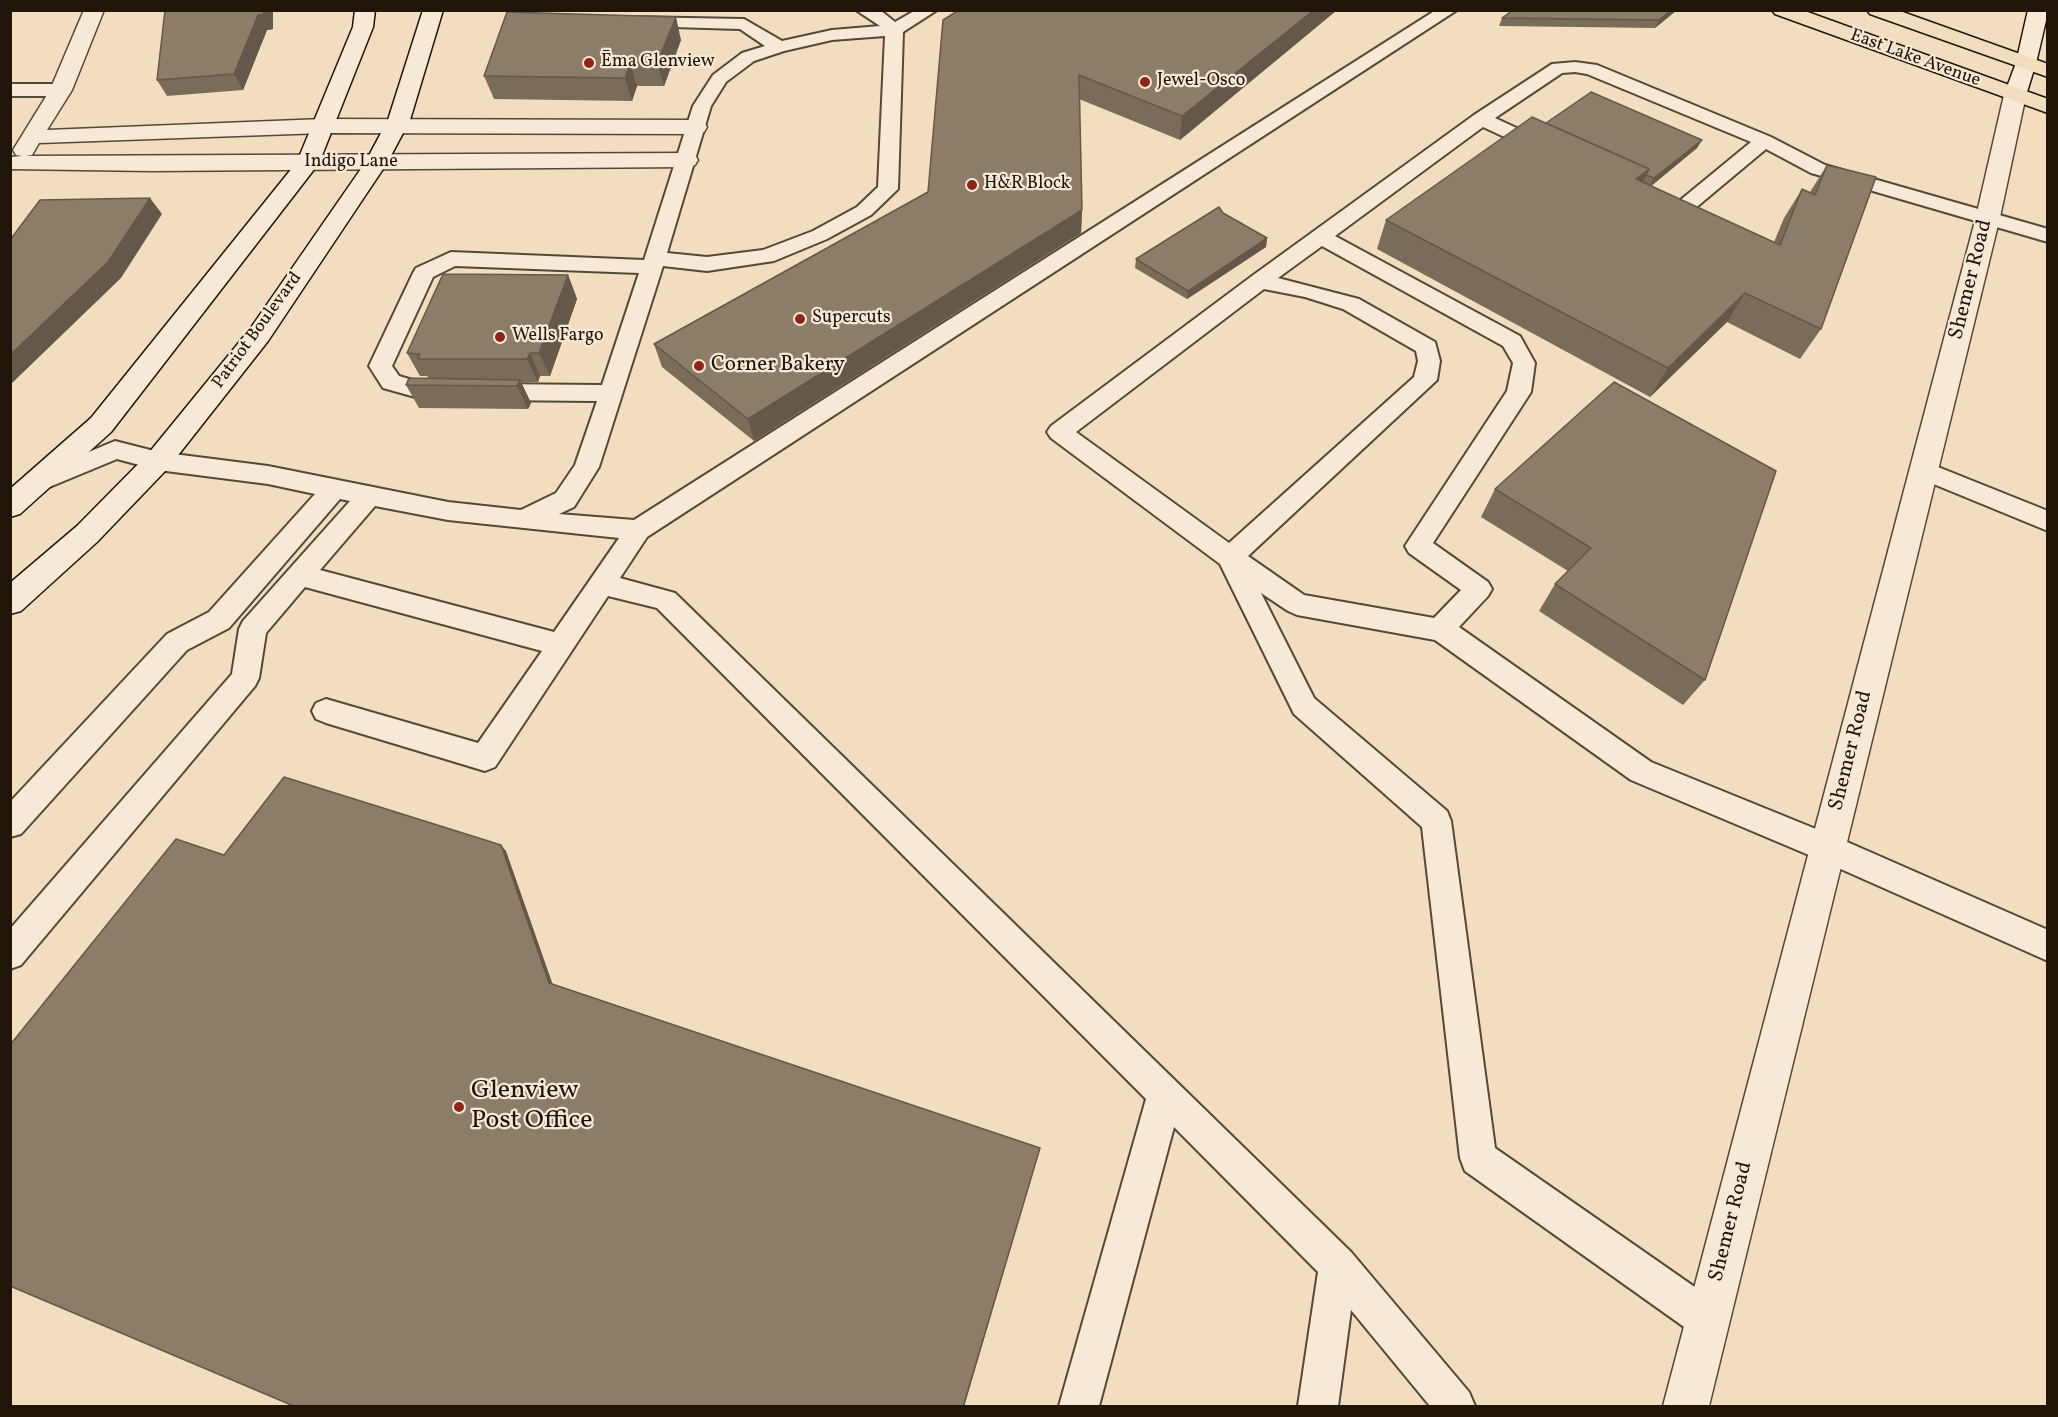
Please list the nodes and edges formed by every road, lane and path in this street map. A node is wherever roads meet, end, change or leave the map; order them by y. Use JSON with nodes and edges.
{"nodes":[{"id":1,"x":94,"y":10,"type":"edge"},
{"id":2,"x":366,"y":10,"type":"edge"},
{"id":3,"x":434,"y":10,"type":"edge"},
{"id":4,"x":864,"y":10,"type":"edge"},
{"id":5,"x":929,"y":10,"type":"edge"},
{"id":6,"x":1449,"y":10,"type":"edge"},
{"id":7,"x":1782,"y":10,"type":"edge"},
{"id":8,"x":1877,"y":10,"type":"edge"},
{"id":9,"x":2038,"y":10,"type":"edge"},
{"id":10,"x":617,"y":21,"type":"edge"},
{"id":11,"x":894,"y":30,"type":"junction"},
{"id":12,"x":779,"y":47,"type":"junction"},
{"id":13,"x":2026,"y":63,"type":"junction"},
{"id":14,"x":2048,"y":71,"type":"edge"},
{"id":15,"x":10,"y":90,"type":"edge"},
{"id":16,"x":61,"y":90,"type":"junction"},
{"id":17,"x":2015,"y":95,"type":"junction"},
{"id":18,"x":2048,"y":107,"type":"edge"},
{"id":19,"x":1481,"y":119,"type":"junction"},
{"id":20,"x":323,"y":126,"type":"junction"},
{"id":21,"x":395,"y":127,"type":"junction"},
{"id":22,"x":696,"y":127,"type":"junction"},
{"id":23,"x":33,"y":137,"type":"junction"},
{"id":24,"x":1764,"y":141,"type":"junction"},
{"id":25,"x":1564,"y":158,"type":"edge"},
{"id":26,"x":687,"y":160,"type":"junction"},
{"id":27,"x":308,"y":163,"type":"junction"},
{"id":28,"x":376,"y":163,"type":"junction"},
{"id":29,"x":13,"y":166,"type":"edge"},
{"id":30,"x":1638,"y":192,"type":"edge"},
{"id":31,"x":1988,"y":217,"type":"junction"},
{"id":32,"x":1320,"y":236,"type":"junction"},
{"id":33,"x":2048,"y":236,"type":"edge"},
{"id":34,"x":653,"y":263,"type":"junction"},
{"id":35,"x":1260,"y":281,"type":"junction"},
{"id":36,"x":611,"y":393,"type":"junction"},
{"id":37,"x":158,"y":461,"type":"junction"},
{"id":38,"x":1923,"y":470,"type":"junction"},
{"id":39,"x":35,"y":484,"type":"junction"},
{"id":40,"x":335,"y":488,"type":"junction"},
{"id":41,"x":369,"y":496,"type":"junction"},
{"id":42,"x":10,"y":506,"type":"edge"},
{"id":43,"x":523,"y":520,"type":"junction"},
{"id":44,"x":2048,"y":522,"type":"edge"},
{"id":45,"x":638,"y":530,"type":"junction"},
{"id":46,"x":1230,"y":557,"type":"junction"},
{"id":47,"x":299,"y":575,"type":"junction"},
{"id":48,"x":602,"y":584,"type":"junction"},
{"id":49,"x":10,"y":602,"type":"edge"},
{"id":50,"x":219,"y":620,"type":"junction"},
{"id":51,"x":253,"y":629,"type":"junction"},
{"id":52,"x":1440,"y":629,"type":"junction"},
{"id":53,"x":561,"y":645,"type":"junction"},
{"id":54,"x":326,"y":711,"type":"dead end"},
{"id":55,"x":10,"y":824,"type":"edge"},
{"id":56,"x":1827,"y":848,"type":"junction"},
{"id":57,"x":2048,"y":946,"type":"edge"},
{"id":58,"x":10,"y":954,"type":"edge"},
{"id":59,"x":1165,"y":1095,"type":"junction"},
{"id":60,"x":1338,"y":1265,"type":"junction"},
{"id":61,"x":1708,"y":1320,"type":"junction"},
{"id":62,"x":1079,"y":1407,"type":"edge"},
{"id":63,"x":1318,"y":1407,"type":"edge"},
{"id":64,"x":1455,"y":1407,"type":"edge"},
{"id":65,"x":1686,"y":1407,"type":"edge"}],
"edges":[{"from":1,"to":16,"type":"street","name":"Indigo Lane"},
{"from":2,"to":20,"type":"street"},
{"from":3,"to":21,"type":"street","name":"Patriot Boulevard"},
{"from":4,"to":11,"type":"lane"},
{"from":5,"to":11,"type":"lane"},
{"from":6,"to":45,"type":"lane"},
{"from":7,"to":17,"type":"main road","name":"East Lake Avenue"},
{"from":8,"to":13,"type":"main road","name":"East Lake Avenue"},
{"from":9,"to":13,"type":"street","name":"Shemer Road"},
{"from":10,"to":12,"type":"lane"},
{"from":11,"to":12,"type":"lane"},
{"from":11,"to":34,"type":"lane"},
{"from":12,"to":22,"type":"lane"},
{"from":13,"to":14,"type":"main road","name":"East Lake Avenue"},
{"from":13,"to":17,"type":"street","name":"Shemer Road"},
{"from":15,"to":16,"type":"lane"},
{"from":16,"to":23,"type":"street","name":"Indigo Lane"},
{"from":17,"to":18,"type":"main road","name":"East Lake Avenue"},
{"from":17,"to":31,"type":"street","name":"Shemer Road"},
{"from":19,"to":24,"type":"lane"},
{"from":19,"to":25,"type":"lane"},
{"from":19,"to":32,"type":"lane"},
{"from":20,"to":21,"type":"street","name":"Indigo Lane"},
{"from":20,"to":23,"type":"street","name":"Indigo Lane"},
{"from":20,"to":27,"type":"street"},
{"from":21,"to":22,"type":"street","name":"Indigo Lane"},
{"from":21,"to":28,"type":"street","name":"Patriot Boulevard"},
{"from":22,"to":26,"type":"lane"},
{"from":23,"to":29,"type":"street","name":"Indigo Lane"},
{"from":24,"to":30,"type":"lane"},
{"from":24,"to":31,"type":"lane"},
{"from":26,"to":28,"type":"street","name":"Indigo Lane"},
{"from":26,"to":34,"type":"lane"},
{"from":27,"to":28,"type":"street","name":"Indigo Lane"},
{"from":27,"to":29,"type":"street","name":"Indigo Lane"},
{"from":27,"to":39,"type":"street"},
{"from":28,"to":37,"type":"street","name":"Patriot Boulevard"},
{"from":31,"to":33,"type":"lane"},
{"from":31,"to":38,"type":"street","name":"Shemer Road"},
{"from":32,"to":35,"type":"lane"},
{"from":32,"to":52,"type":"lane"},
{"from":34,"to":36,"type":"lane"},
{"from":34,"to":36,"type":"lane"},
{"from":35,"to":46,"type":"lane"},
{"from":35,"to":46,"type":"lane"},
{"from":36,"to":43,"type":"lane"},
{"from":37,"to":39,"type":"lane"},
{"from":37,"to":40,"type":"lane"},
{"from":37,"to":49,"type":"street","name":"Patriot Boulevard"},
{"from":38,"to":44,"type":"lane"},
{"from":38,"to":56,"type":"street","name":"Shemer Road"},
{"from":39,"to":42,"type":"street"},
{"from":40,"to":41,"type":"lane"},
{"from":40,"to":50,"type":"lane"},
{"from":41,"to":43,"type":"lane"},
{"from":41,"to":47,"type":"lane"},
{"from":43,"to":45,"type":"lane"},
{"from":45,"to":48,"type":"lane"},
{"from":46,"to":52,"type":"lane"},
{"from":46,"to":61,"type":"lane"},
{"from":47,"to":51,"type":"lane"},
{"from":47,"to":53,"type":"lane"},
{"from":48,"to":53,"type":"lane"},
{"from":48,"to":59,"type":"lane"},
{"from":50,"to":51,"type":"lane"},
{"from":50,"to":55,"type":"lane"},
{"from":51,"to":58,"type":"lane"},
{"from":52,"to":56,"type":"lane"},
{"from":53,"to":54,"type":"lane"},
{"from":56,"to":57,"type":"lane"},
{"from":56,"to":61,"type":"street","name":"Shemer Road"},
{"from":59,"to":60,"type":"lane"},
{"from":59,"to":62,"type":"lane"},
{"from":60,"to":63,"type":"lane"},
{"from":60,"to":64,"type":"lane"},
{"from":61,"to":65,"type":"street","name":"Shemer Road"}]}
